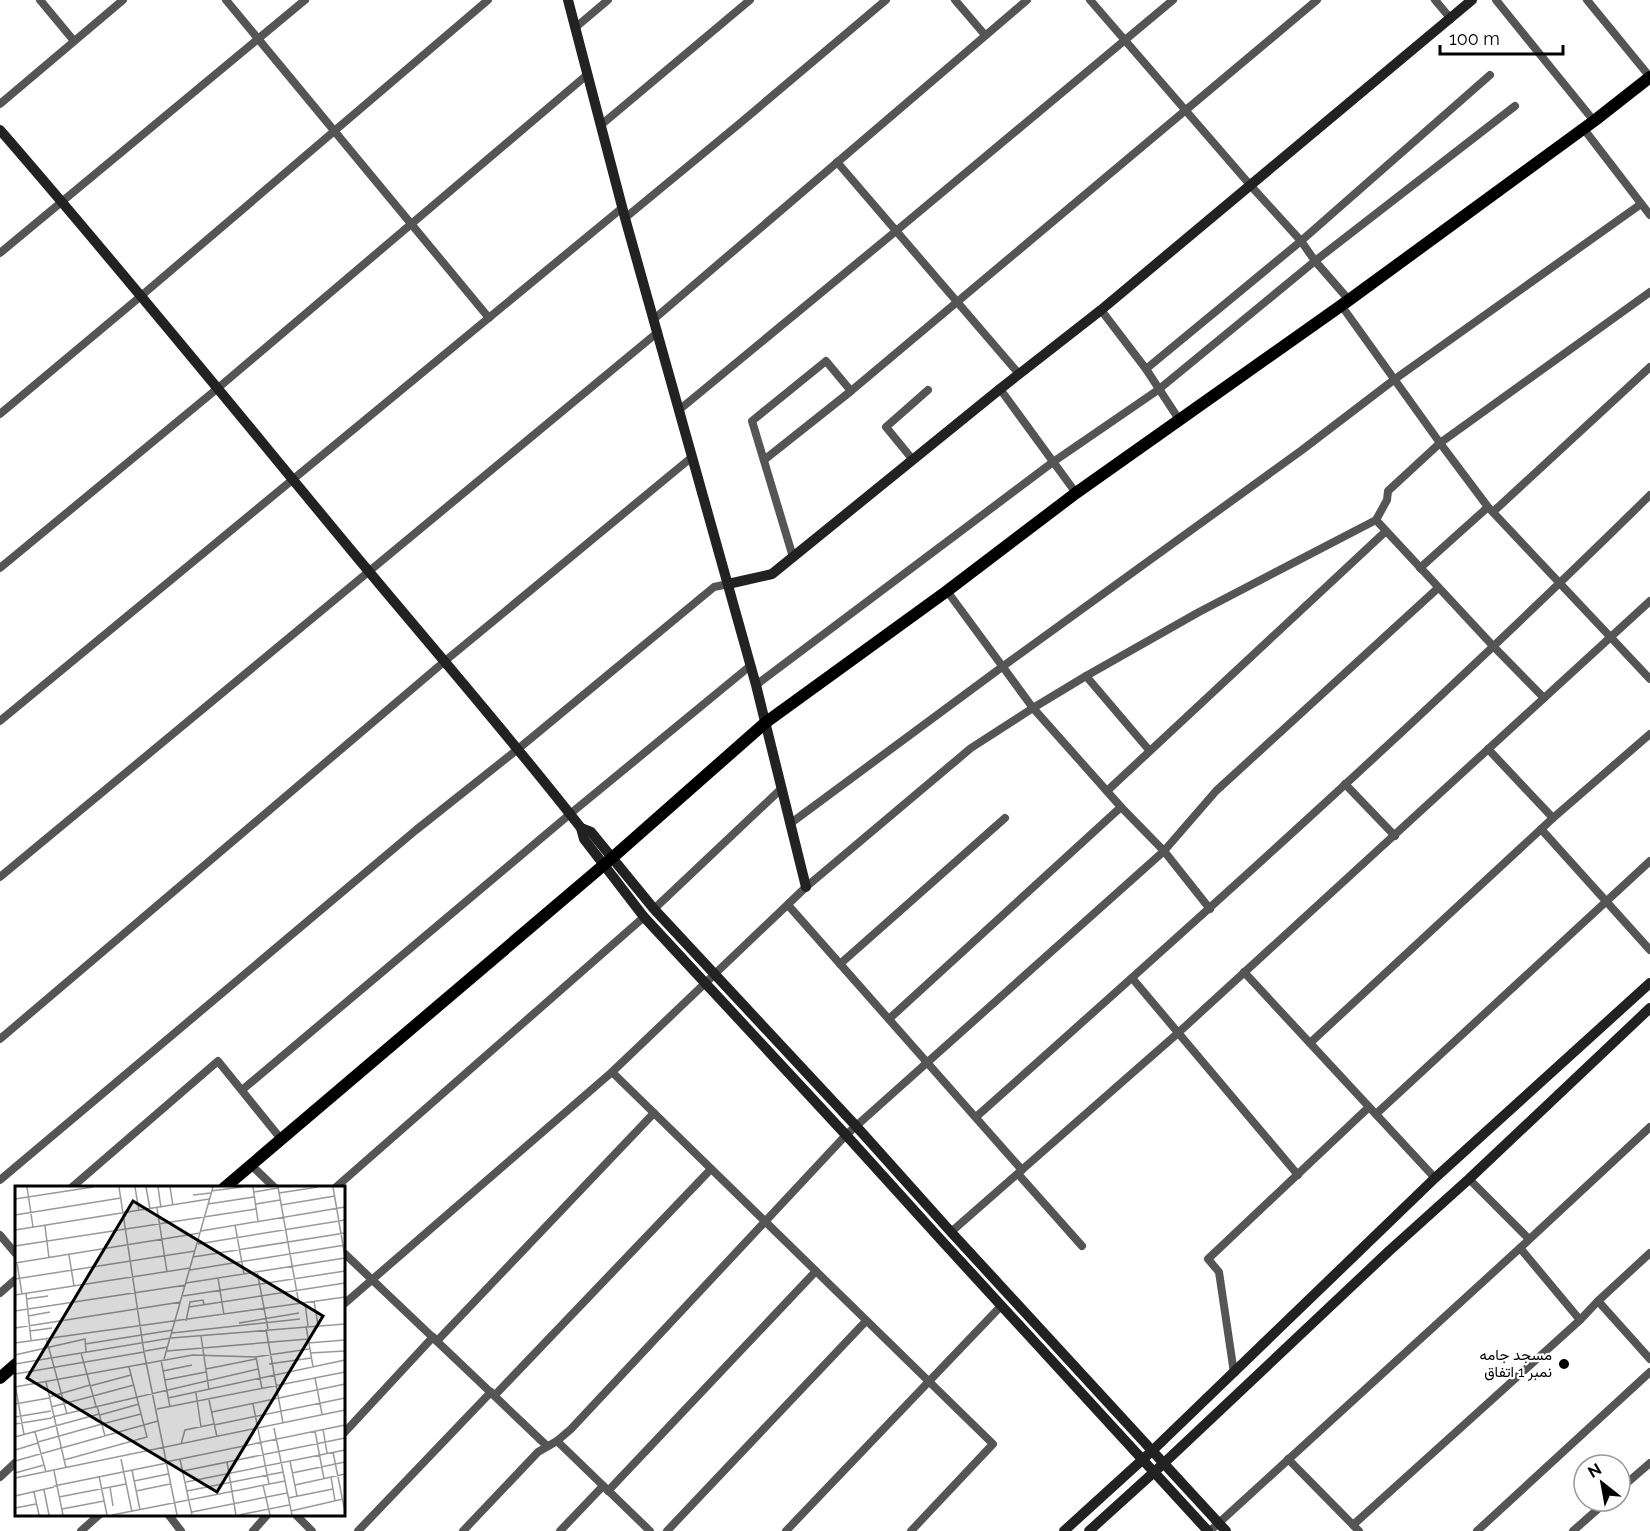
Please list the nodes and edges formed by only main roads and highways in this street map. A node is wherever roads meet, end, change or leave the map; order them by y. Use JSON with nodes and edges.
{"nodes":[{"id":1,"x":568,"y":0,"type":"edge"},
{"id":2,"x":1473,"y":0,"type":"edge"},
{"id":3,"x":1650,"y":77,"type":"edge"},
{"id":4,"x":0,"y":130,"type":"edge"},
{"id":5,"x":728,"y":584,"type":"junction"},
{"id":6,"x":765,"y":723,"type":"junction"},
{"id":7,"x":608,"y":861,"type":"junction"},
{"id":8,"x":806,"y":887,"type":"road end"},
{"id":9,"x":1650,"y":983,"type":"edge"},
{"id":10,"x":1650,"y":1008,"type":"edge"},
{"id":11,"x":226,"y":1186,"type":"edge"},
{"id":12,"x":15,"y":1365,"type":"edge"},
{"id":13,"x":0,"y":1378,"type":"edge"},
{"id":14,"x":1152,"y":1451,"type":"junction"},
{"id":15,"x":1142,"y":1460,"type":"junction"},
{"id":16,"x":1163,"y":1464,"type":"junction"},
{"id":17,"x":1154,"y":1473,"type":"junction"},
{"id":18,"x":1224,"y":1529,"type":"edge"},
{"id":19,"x":1065,"y":1531,"type":"edge"},
{"id":20,"x":1089,"y":1531,"type":"edge"},
{"id":21,"x":1209,"y":1531,"type":"edge"}],
"edges":[{"from":1,"to":5,"type":"main road"},
{"from":2,"to":5,"type":"main road"},
{"from":3,"to":6,"type":"main road"},
{"from":4,"to":7,"type":"main road"},
{"from":5,"to":6,"type":"main road"},
{"from":6,"to":7,"type":"main road"},
{"from":6,"to":8,"type":"main road"},
{"from":7,"to":11,"type":"main road"},
{"from":7,"to":14,"type":"main road"},
{"from":7,"to":15,"type":"main road"},
{"from":9,"to":14,"type":"main road"},
{"from":10,"to":16,"type":"main road"},
{"from":12,"to":13,"type":"main road"},
{"from":14,"to":15,"type":"main road"},
{"from":14,"to":16,"type":"main road"},
{"from":15,"to":17,"type":"main road"},
{"from":15,"to":19,"type":"main road"},
{"from":16,"to":17,"type":"main road"},
{"from":16,"to":18,"type":"main road"},
{"from":17,"to":20,"type":"main road"},
{"from":17,"to":21,"type":"main road"}]}
